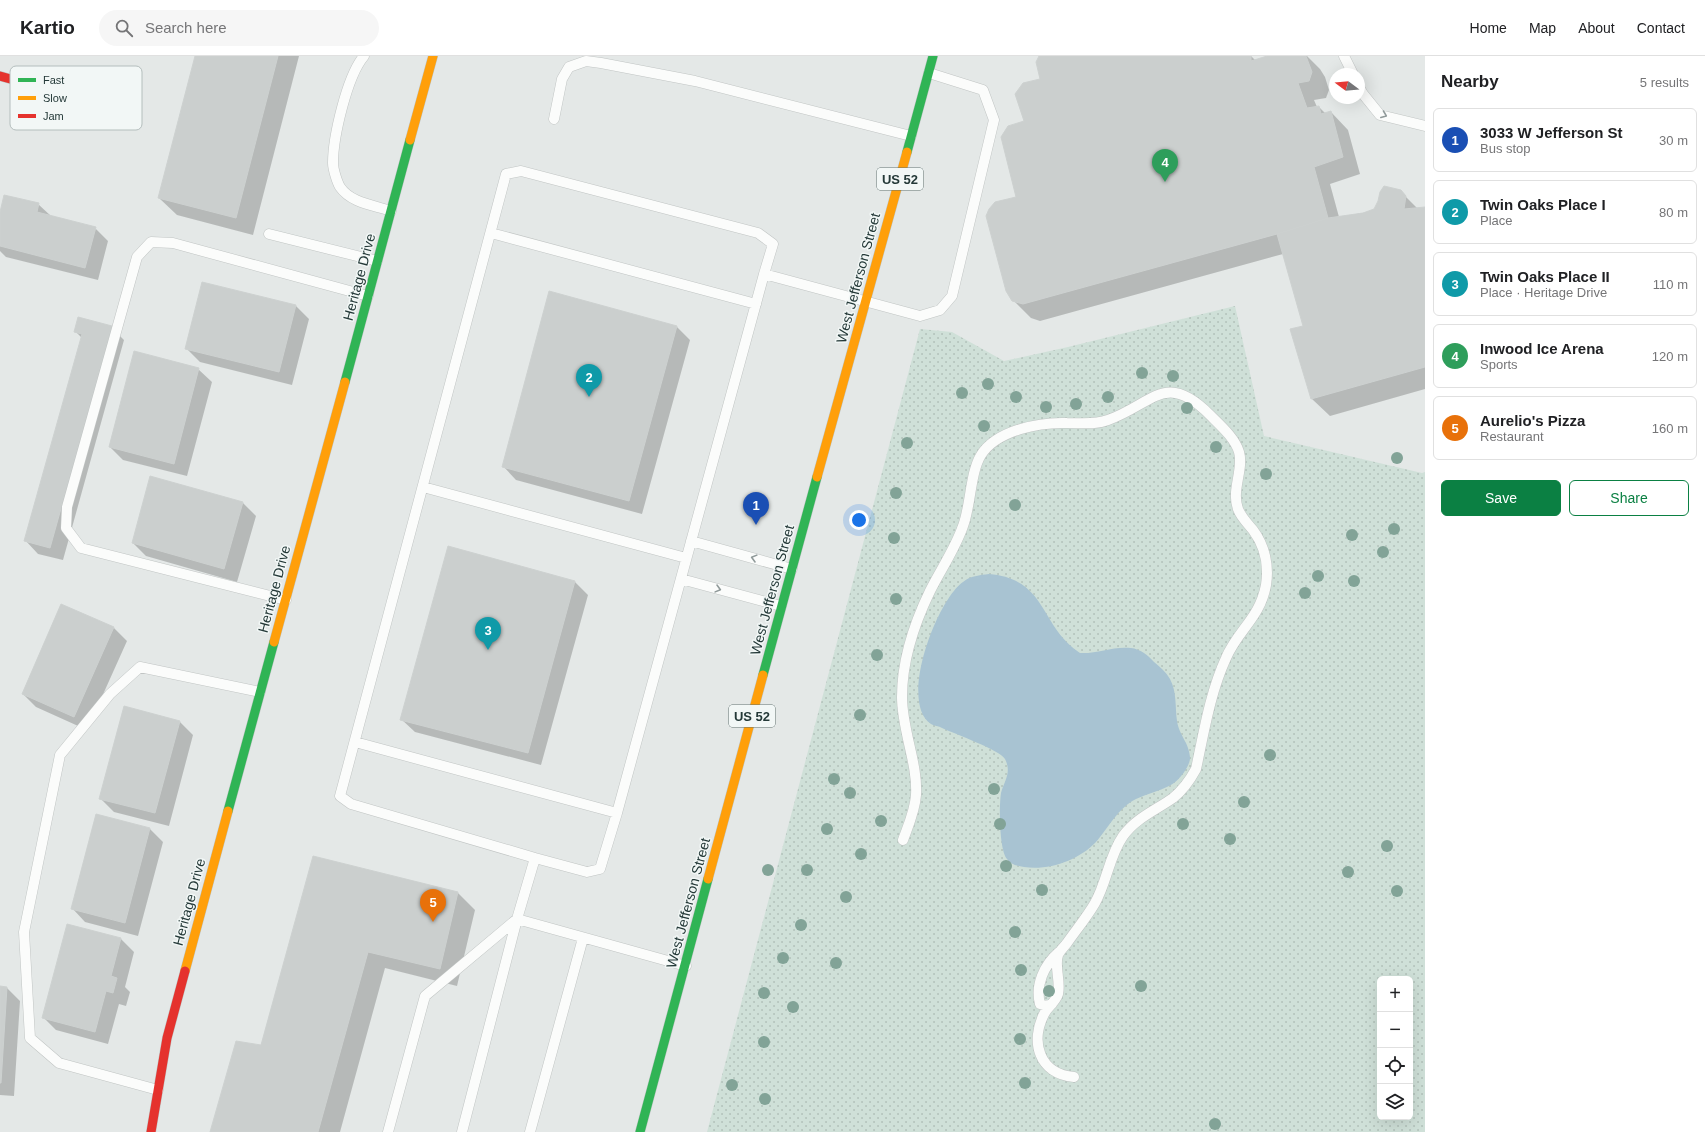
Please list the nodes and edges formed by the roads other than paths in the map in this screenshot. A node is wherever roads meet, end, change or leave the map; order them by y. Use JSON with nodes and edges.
{"nodes":[{"id":1,"x":364,"y":56,"type":"edge"},
{"id":2,"x":433,"y":56,"type":"edge"},
{"id":3,"x":933,"y":56,"type":"edge"},
{"id":4,"x":1344,"y":56,"type":"edge"},
{"id":5,"x":1350,"y":68,"type":"edge"},
{"id":6,"x":929,"y":73,"type":"junction"},
{"id":7,"x":0,"y":76,"type":"edge"},
{"id":8,"x":10,"y":79,"type":"edge"},
{"id":9,"x":1365,"y":96,"type":"edge"},
{"id":10,"x":554,"y":120,"type":"dead end"},
{"id":11,"x":1425,"y":126,"type":"edge"},
{"id":12,"x":911,"y":136,"type":"junction"},
{"id":13,"x":391,"y":211,"type":"junction"},
{"id":14,"x":491,"y":233,"type":"junction"},
{"id":15,"x":269,"y":234,"type":"dead end"},
{"id":16,"x":377,"y":261,"type":"junction"},
{"id":17,"x":764,"y":274,"type":"junction"},
{"id":18,"x":368,"y":296,"type":"junction"},
{"id":19,"x":866,"y":301,"type":"junction"},
{"id":20,"x":756,"y":304,"type":"junction"},
{"id":21,"x":423,"y":487,"type":"junction"},
{"id":22,"x":691,"y":541,"type":"junction"},
{"id":23,"x":686,"y":558,"type":"junction"},
{"id":24,"x":792,"y":569,"type":"junction"},
{"id":25,"x":681,"y":579,"type":"junction"},
{"id":26,"x":286,"y":600,"type":"junction"},
{"id":27,"x":781,"y":606,"type":"junction"},
{"id":28,"x":260,"y":692,"type":"junction"},
{"id":29,"x":355,"y":742,"type":"junction"},
{"id":30,"x":617,"y":813,"type":"junction"},
{"id":31,"x":903,"y":840,"type":"dead end"},
{"id":32,"x":535,"y":858,"type":"junction"},
{"id":33,"x":517,"y":919,"type":"junction"},
{"id":34,"x":583,"y":938,"type":"junction"},
{"id":35,"x":1060,"y":951,"type":"junction"},
{"id":36,"x":686,"y":966,"type":"junction"},
{"id":37,"x":1052,"y":1004,"type":"junction"},
{"id":38,"x":1074,"y":1077,"type":"dead end"},
{"id":39,"x":158,"y":1090,"type":"junction"},
{"id":40,"x":151,"y":1132,"type":"edge"},
{"id":41,"x":388,"y":1132,"type":"edge"},
{"id":42,"x":462,"y":1132,"type":"edge"},
{"id":43,"x":530,"y":1132,"type":"edge"},
{"id":44,"x":640,"y":1132,"type":"edge"}],
"edges":[{"from":1,"to":13,"type":"lane"},
{"from":2,"to":13,"type":"street","name":"Heritage Drive"},
{"from":3,"to":6,"type":"street","name":"West Jefferson Street","number":"US 52"},
{"from":4,"to":5,"type":"lane"},
{"from":6,"to":12,"type":"street","name":"West Jefferson Street","number":"US 52"},
{"from":6,"to":19,"type":"lane"},
{"from":7,"to":8,"type":"street"},
{"from":9,"to":11,"type":"lane","one_way":true},
{"from":10,"to":12,"type":"lane"},
{"from":12,"to":19,"type":"street","name":"West Jefferson Street","number":"US 52"},
{"from":13,"to":16,"type":"street","name":"Heritage Drive"},
{"from":14,"to":17,"type":"lane"},
{"from":14,"to":20,"type":"lane"},
{"from":14,"to":21,"type":"lane"},
{"from":15,"to":16,"type":"lane"},
{"from":16,"to":18,"type":"street","name":"Heritage Drive"},
{"from":17,"to":19,"type":"lane"},
{"from":17,"to":20,"type":"lane"},
{"from":18,"to":26,"type":"street","name":"Heritage Drive"},
{"from":18,"to":26,"type":"lane"},
{"from":19,"to":24,"type":"street","name":"West Jefferson Street","number":"US 52"},
{"from":20,"to":22,"type":"lane"},
{"from":21,"to":23,"type":"lane"},
{"from":21,"to":29,"type":"lane"},
{"from":22,"to":23,"type":"lane"},
{"from":24,"to":22,"type":"lane","one_way":true},
{"from":23,"to":25,"type":"lane"},
{"from":24,"to":27,"type":"street","name":"West Jefferson Street","number":"US 52"},
{"from":25,"to":27,"type":"lane","one_way":true},
{"from":25,"to":30,"type":"lane"},
{"from":26,"to":28,"type":"street","name":"Heritage Drive"},
{"from":27,"to":36,"type":"street","name":"West Jefferson Street","number":"US 52"},
{"from":28,"to":39,"type":"street","name":"Heritage Drive"},
{"from":28,"to":39,"type":"lane"},
{"from":29,"to":30,"type":"lane"},
{"from":29,"to":32,"type":"lane"},
{"from":30,"to":32,"type":"lane"},
{"from":31,"to":35,"type":"lane"},
{"from":32,"to":33,"type":"lane"},
{"from":33,"to":34,"type":"lane"},
{"from":33,"to":41,"type":"lane"},
{"from":33,"to":42,"type":"lane"},
{"from":34,"to":36,"type":"lane"},
{"from":34,"to":43,"type":"lane"},
{"from":35,"to":37,"type":"lane"},
{"from":35,"to":37,"type":"lane"},
{"from":36,"to":44,"type":"street","name":"West Jefferson Street","number":"US 52"},
{"from":37,"to":38,"type":"lane"},
{"from":39,"to":40,"type":"street","name":"Heritage Drive"}]}
